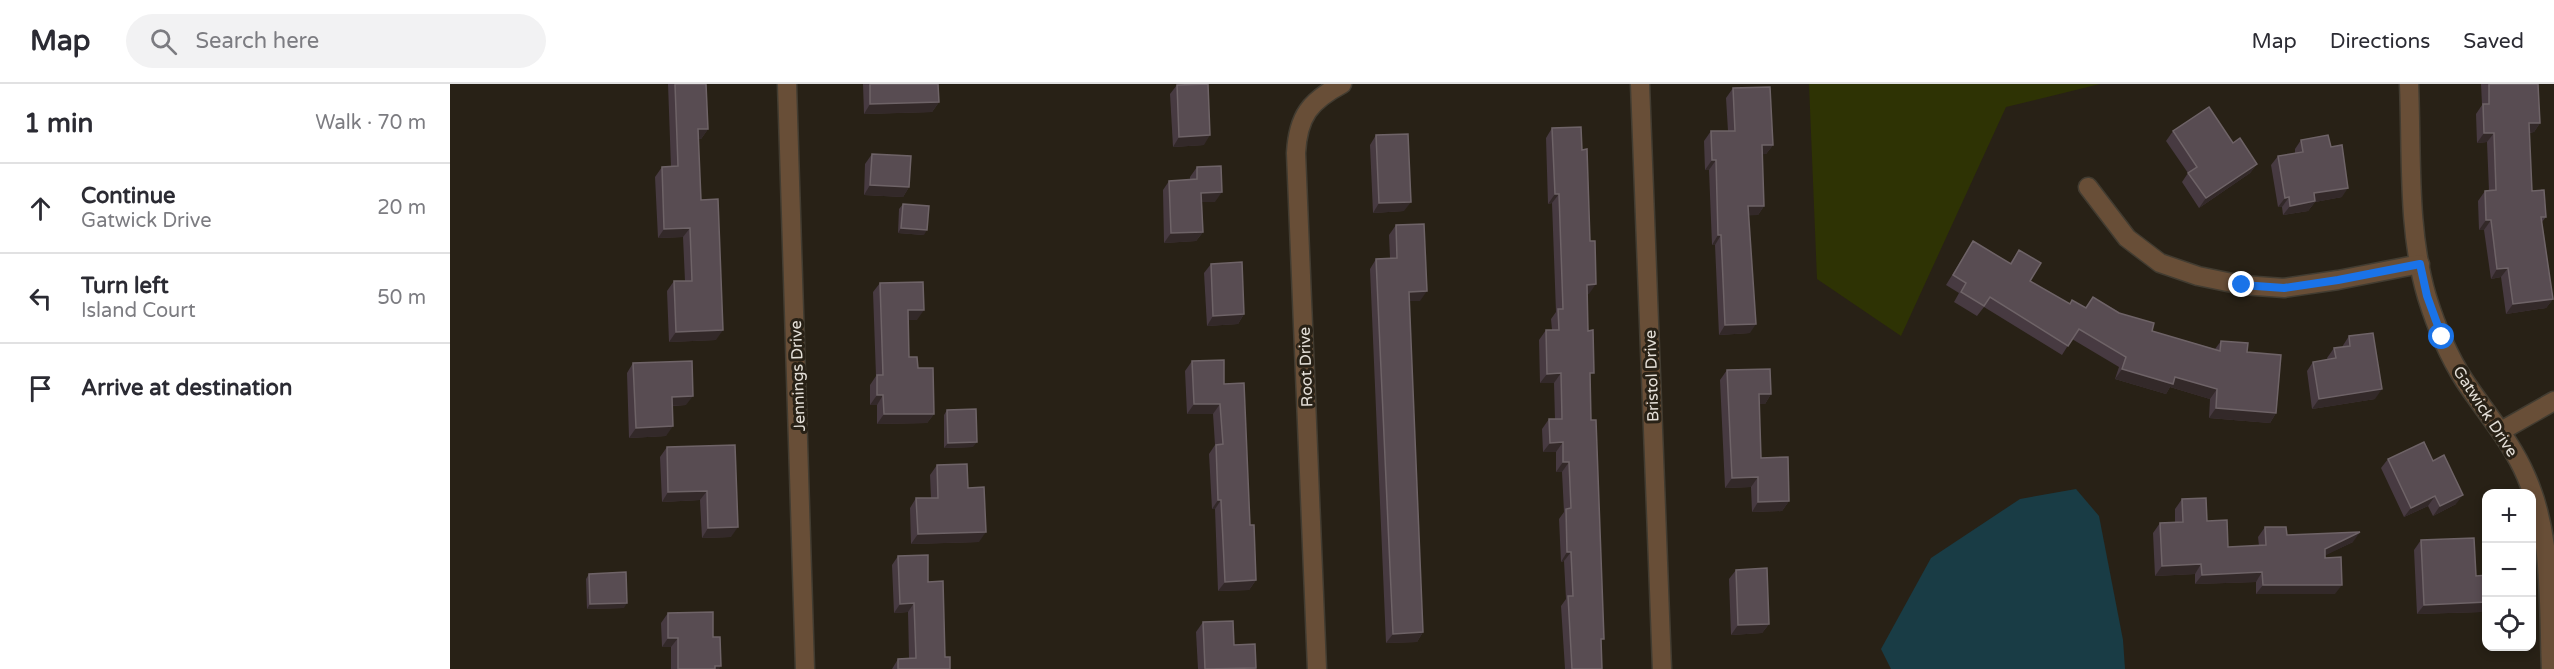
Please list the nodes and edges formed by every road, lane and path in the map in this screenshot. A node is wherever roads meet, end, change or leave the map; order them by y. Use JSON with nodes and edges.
{"nodes":[{"id":1,"x":787,"y":84,"type":"edge"},
{"id":2,"x":1342,"y":84,"type":"edge"},
{"id":3,"x":1640,"y":84,"type":"edge"},
{"id":4,"x":2409,"y":84,"type":"edge"},
{"id":5,"x":2088,"y":187,"type":"dead end"},
{"id":6,"x":2420,"y":264,"type":"junction"},
{"id":7,"x":2554,"y":401,"type":"edge"},
{"id":8,"x":2501,"y":432,"type":"junction"},
{"id":9,"x":805,"y":669,"type":"edge"},
{"id":10,"x":1317,"y":669,"type":"edge"},
{"id":11,"x":1662,"y":669,"type":"edge"},
{"id":12,"x":2551,"y":669,"type":"edge"}],
"edges":[{"from":1,"to":9,"type":"street","name":"Jennings Drive"},
{"from":2,"to":10,"type":"street","name":"Root Drive"},
{"from":3,"to":11,"type":"street","name":"Bristol Drive"},
{"from":4,"to":6,"type":"street","name":"Gatwick Drive"},
{"from":5,"to":6,"type":"street"},
{"from":6,"to":8,"type":"street","name":"Gatwick Drive"},
{"from":7,"to":8,"type":"street"},
{"from":8,"to":12,"type":"street","name":"Gatwick Drive"}]}
